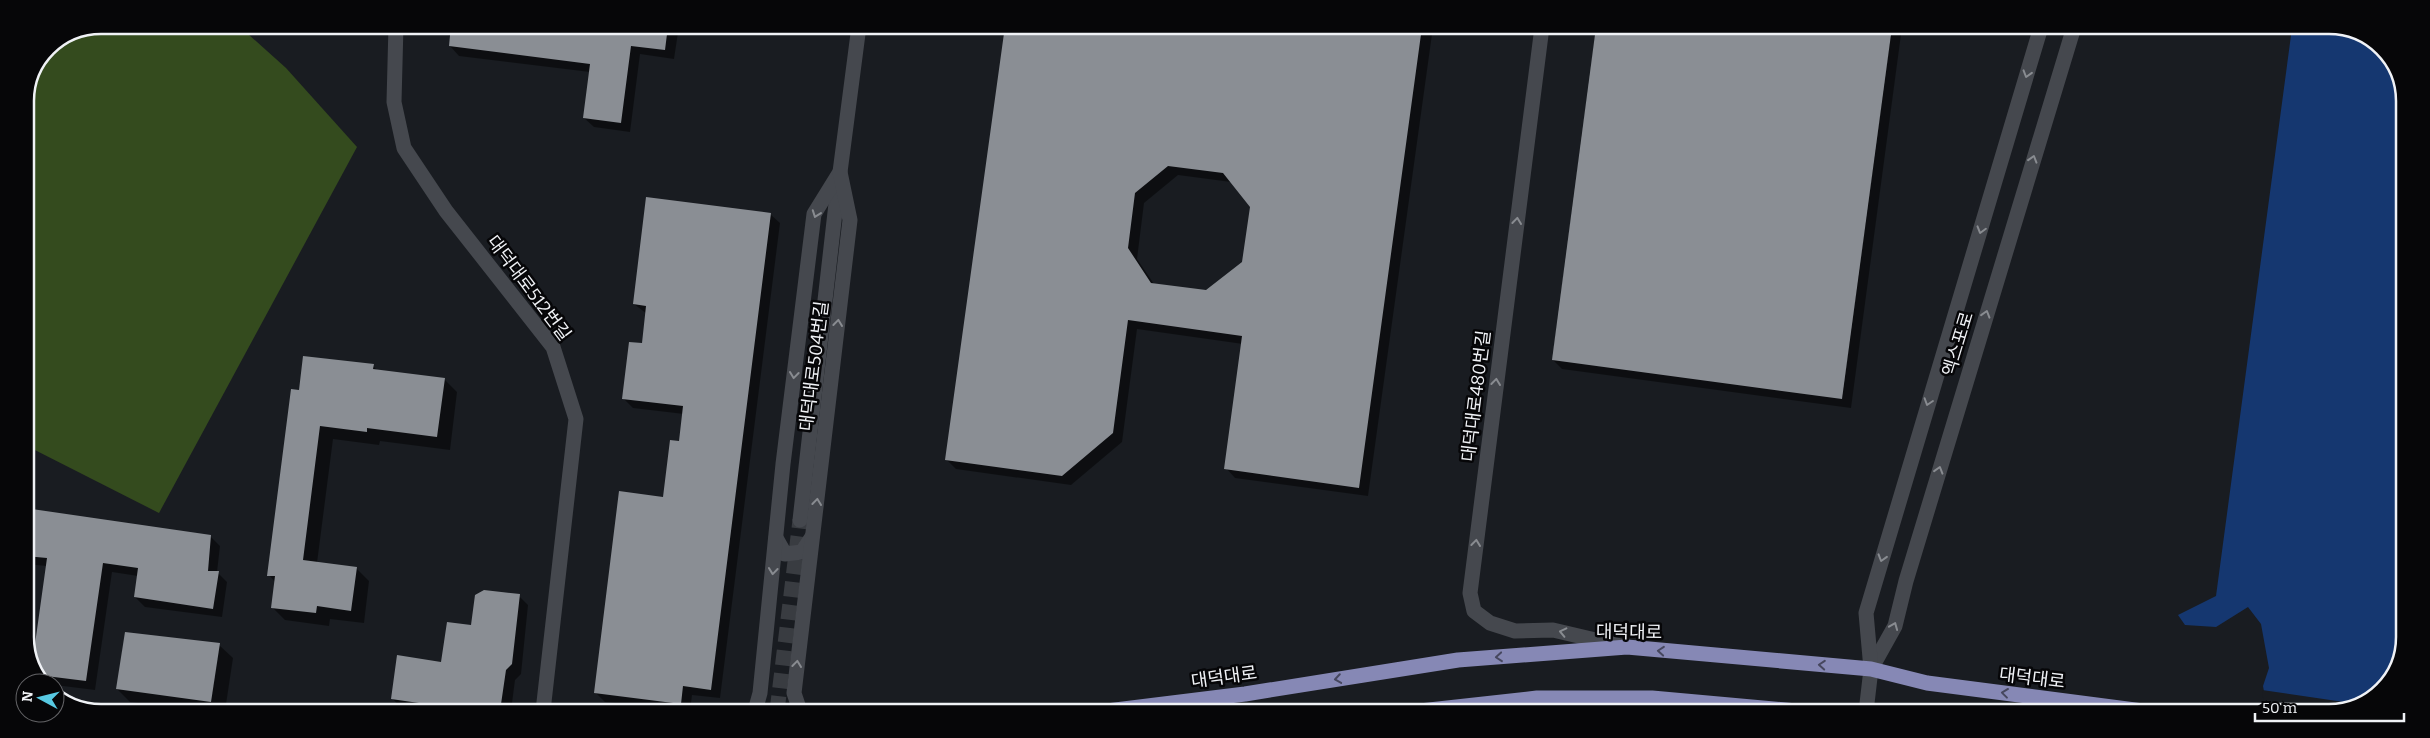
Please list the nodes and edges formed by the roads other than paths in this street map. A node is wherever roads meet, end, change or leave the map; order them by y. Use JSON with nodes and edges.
{"nodes":[{"id":1,"x":396,"y":34,"type":"edge"},
{"id":2,"x":858,"y":34,"type":"edge"},
{"id":3,"x":1541,"y":34,"type":"edge"},
{"id":4,"x":2039,"y":34,"type":"edge"},
{"id":5,"x":2072,"y":34,"type":"edge"},
{"id":6,"x":840,"y":172,"type":"junction"},
{"id":7,"x":800,"y":520,"type":"tunnel mouth"},
{"id":8,"x":813,"y":535,"type":"junction"},
{"id":9,"x":776,"y":538,"type":"junction"},
{"id":10,"x":1627,"y":648,"type":"junction"},
{"id":11,"x":1871,"y":669,"type":"junction"},
{"id":12,"x":544,"y":704,"type":"edge"},
{"id":13,"x":757,"y":704,"type":"edge"},
{"id":14,"x":798,"y":704,"type":"edge"},
{"id":15,"x":1164,"y":704,"type":"edge"},
{"id":16,"x":1483,"y":704,"type":"edge"},
{"id":17,"x":1719,"y":704,"type":"edge"},
{"id":18,"x":1867,"y":704,"type":"edge"},
{"id":19,"x":2089,"y":704,"type":"edge"}],
"edges":[{"from":1,"to":12,"type":"street","name":"대덕대로512번길"},
{"from":2,"to":6,"type":"street","name":"대덕대로504번길"},
{"from":10,"to":3,"type":"street","name":"대덕대로480번길","one_way":true},
{"from":4,"to":11,"type":"street","name":"엑스포로","one_way":true},
{"from":11,"to":5,"type":"street","name":"엑스포로","one_way":true},
{"from":6,"to":7,"type":"street"},
{"from":8,"to":6,"type":"street","name":"대덕대로504번길","one_way":true},
{"from":6,"to":9,"type":"street","one_way":true},
{"from":8,"to":9,"type":"street"},
{"from":14,"to":8,"type":"street","name":"대덕대로504번길","one_way":true},
{"from":9,"to":13,"type":"street","one_way":true},
{"from":11,"to":10,"type":"main road","name":"대덕대로","one_way":true},
{"from":10,"to":15,"type":"main road","name":"대덕대로","one_way":true},
{"from":11,"to":18,"type":"street","name":"엑스포로"},
{"from":19,"to":11,"type":"main road","name":"대덕대로","one_way":true},
{"from":16,"to":17,"type":"main road"}]}
